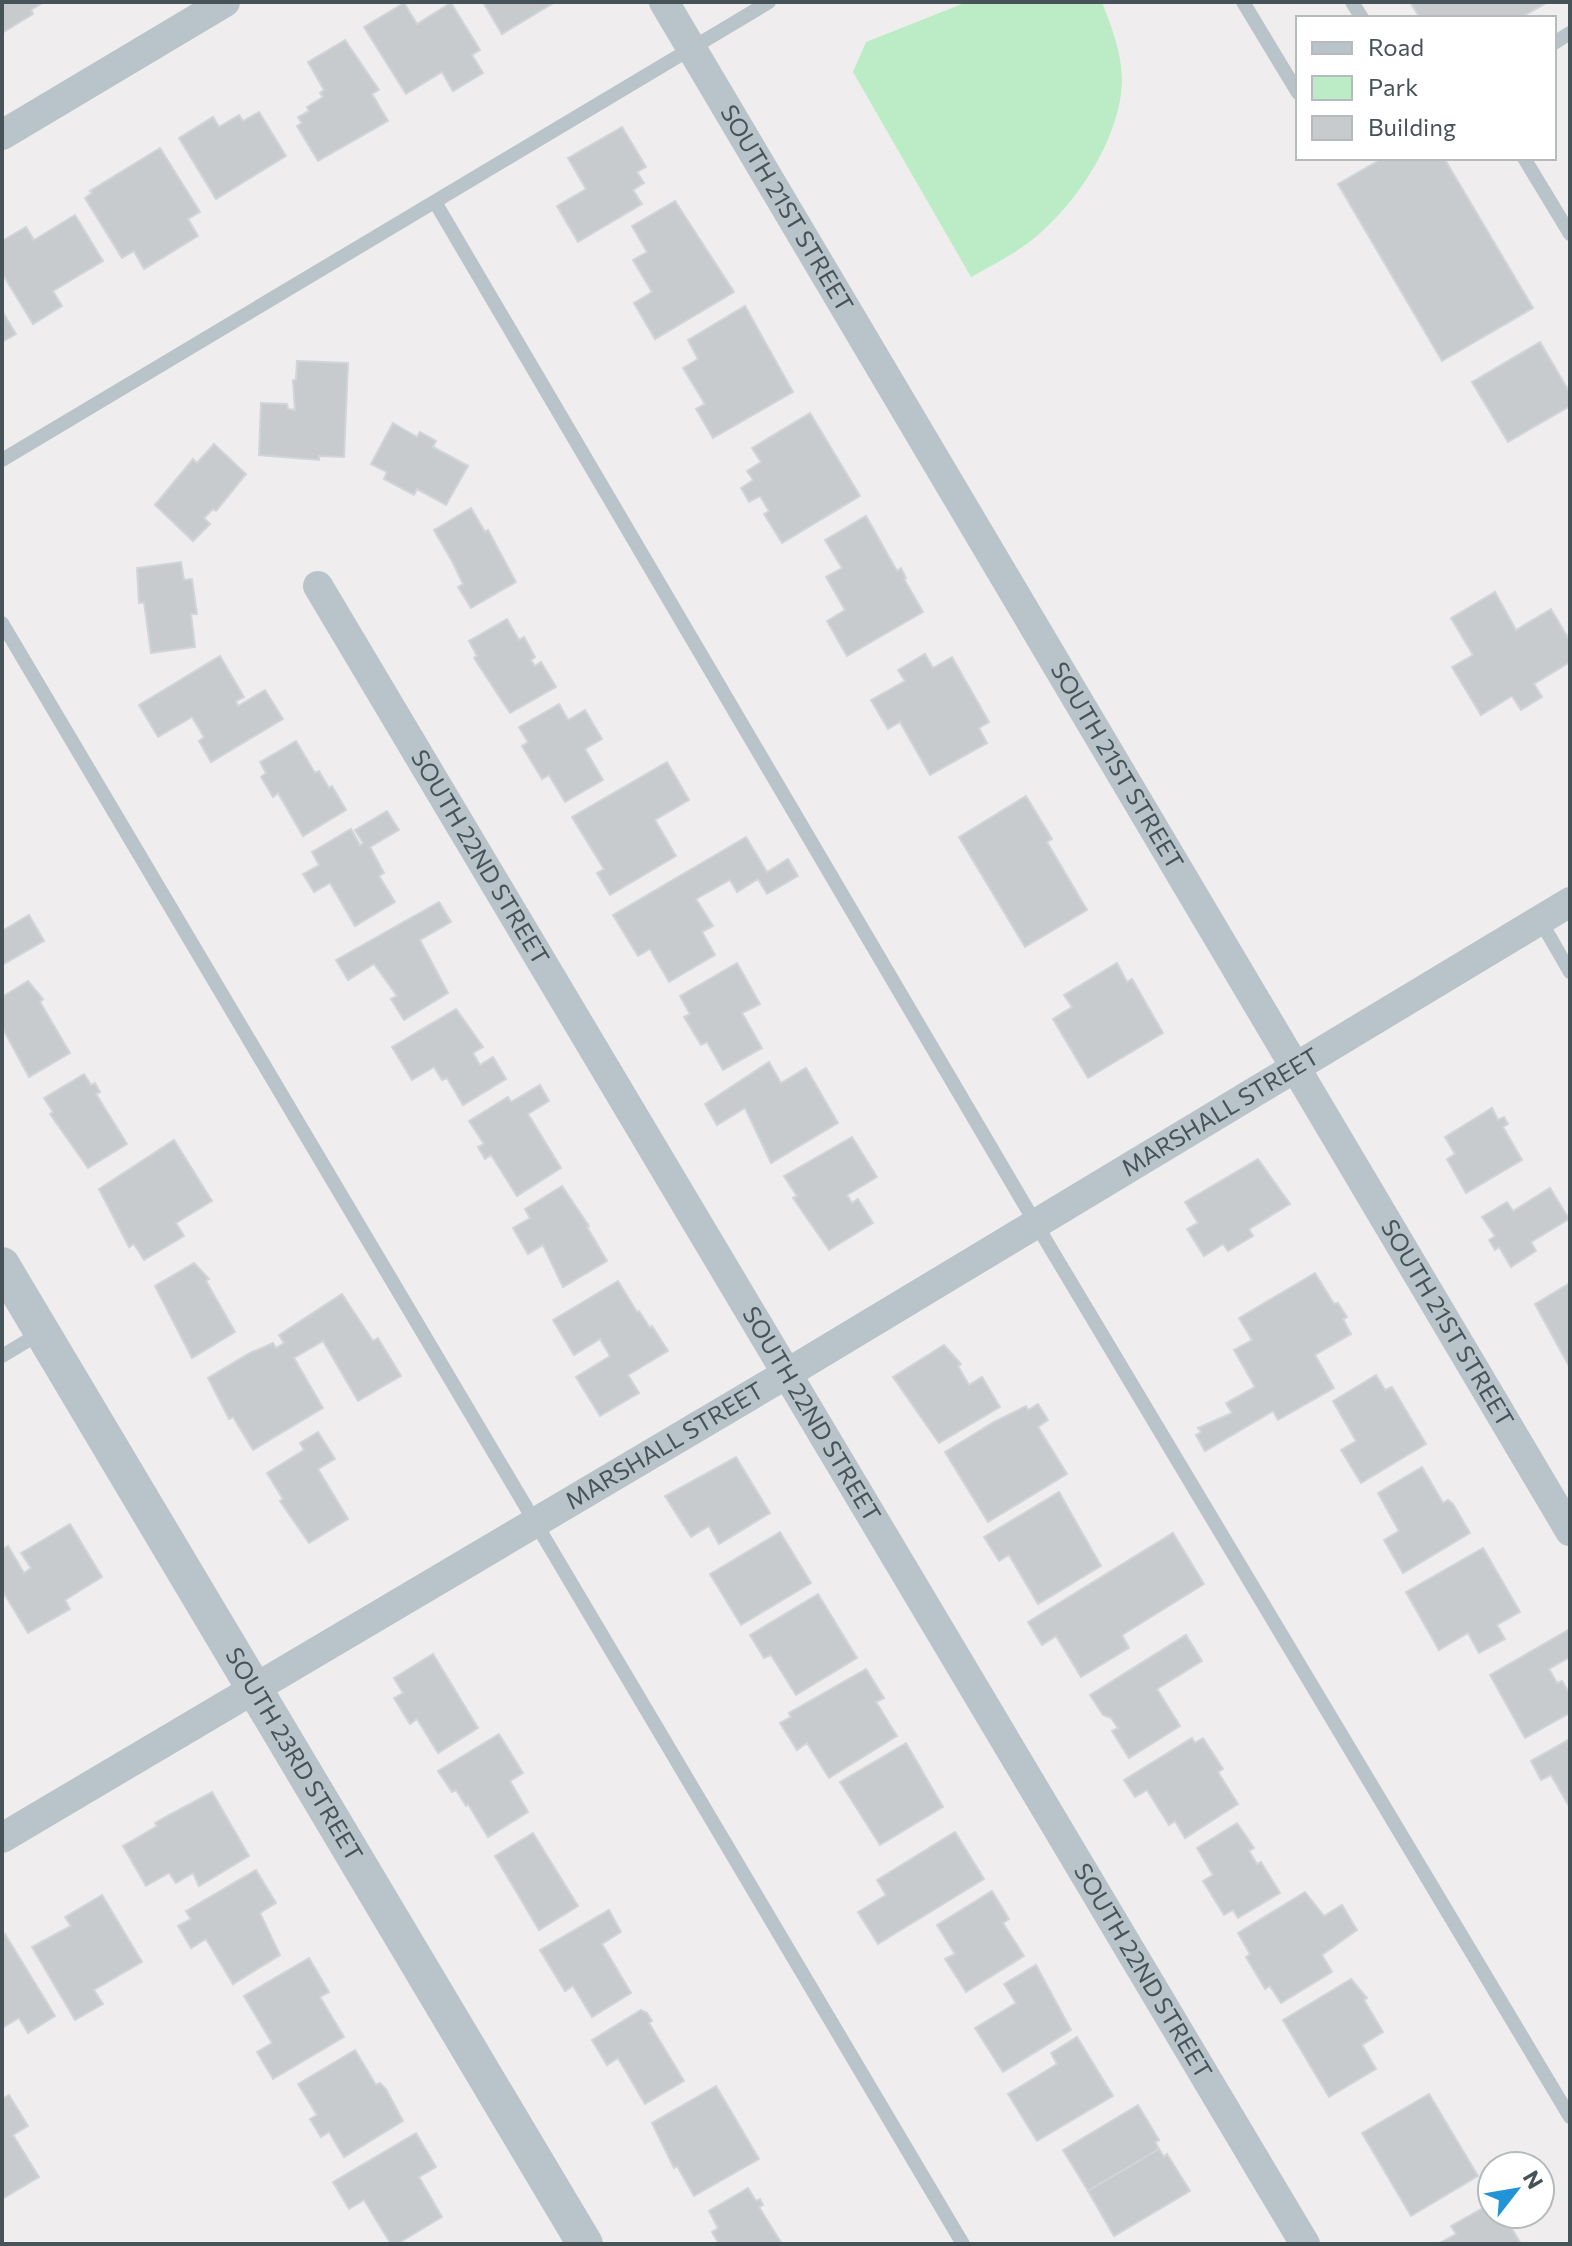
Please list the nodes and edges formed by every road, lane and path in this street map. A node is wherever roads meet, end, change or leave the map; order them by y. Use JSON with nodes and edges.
{"nodes":[{"id":1,"x":225,"y":2,"type":"edge"},
{"id":2,"x":664,"y":2,"type":"edge"},
{"id":3,"x":769,"y":2,"type":"edge"},
{"id":4,"x":1243,"y":2,"type":"edge"},
{"id":5,"x":691,"y":48,"type":"junction"},
{"id":6,"x":1296,"y":90,"type":"edge"},
{"id":7,"x":2,"y":135,"type":"edge"},
{"id":8,"x":1525,"y":160,"type":"edge"},
{"id":9,"x":435,"y":202,"type":"junction"},
{"id":10,"x":1570,"y":234,"type":"edge"},
{"id":11,"x":2,"y":460,"type":"edge"},
{"id":12,"x":318,"y":586,"type":"dead end"},
{"id":13,"x":2,"y":623,"type":"edge"},
{"id":14,"x":1570,"y":902,"type":"edge"},
{"id":15,"x":1540,"y":920,"type":"junction"},
{"id":16,"x":1570,"y":972,"type":"edge"},
{"id":17,"x":1296,"y":1068,"type":"junction"},
{"id":18,"x":1036,"y":1224,"type":"junction"},
{"id":19,"x":2,"y":1265,"type":"edge"},
{"id":20,"x":42,"y":1332,"type":"junction"},
{"id":21,"x":2,"y":1356,"type":"edge"},
{"id":22,"x":788,"y":1373,"type":"junction"},
{"id":23,"x":534,"y":1524,"type":"junction"},
{"id":24,"x":1570,"y":1531,"type":"edge"},
{"id":25,"x":255,"y":1690,"type":"junction"},
{"id":26,"x":2,"y":1838,"type":"edge"},
{"id":27,"x":1570,"y":2117,"type":"edge"},
{"id":28,"x":585,"y":2244,"type":"edge"},
{"id":29,"x":963,"y":2244,"type":"edge"},
{"id":30,"x":1305,"y":2244,"type":"edge"}],
"edges":[{"from":1,"to":7,"type":"street"},
{"from":2,"to":5,"type":"street","name":"SOUTH 21ST STREET"},
{"from":3,"to":5,"type":"lane"},
{"from":4,"to":6,"type":"lane"},
{"from":5,"to":9,"type":"lane"},
{"from":5,"to":17,"type":"street","name":"SOUTH 21ST STREET"},
{"from":8,"to":10,"type":"lane"},
{"from":9,"to":11,"type":"lane"},
{"from":9,"to":18,"type":"lane"},
{"from":12,"to":22,"type":"street","name":"SOUTH 22ND STREET"},
{"from":13,"to":23,"type":"lane"},
{"from":14,"to":15,"type":"street","name":"MARSHALL STREET"},
{"from":15,"to":16,"type":"lane"},
{"from":15,"to":17,"type":"street","name":"MARSHALL STREET"},
{"from":17,"to":18,"type":"street","name":"MARSHALL STREET"},
{"from":17,"to":24,"type":"street","name":"SOUTH 21ST STREET"},
{"from":18,"to":22,"type":"street","name":"MARSHALL STREET"},
{"from":18,"to":27,"type":"lane"},
{"from":19,"to":20,"type":"street","name":"SOUTH 23RD STREET"},
{"from":20,"to":21,"type":"lane"},
{"from":20,"to":25,"type":"street","name":"SOUTH 23RD STREET"},
{"from":22,"to":23,"type":"street","name":"MARSHALL STREET"},
{"from":22,"to":30,"type":"street","name":"SOUTH 22ND STREET"},
{"from":23,"to":25,"type":"street","name":"MARSHALL STREET"},
{"from":23,"to":29,"type":"lane"},
{"from":25,"to":26,"type":"street","name":"MARSHALL STREET"},
{"from":25,"to":28,"type":"street","name":"SOUTH 23RD STREET"}]}
